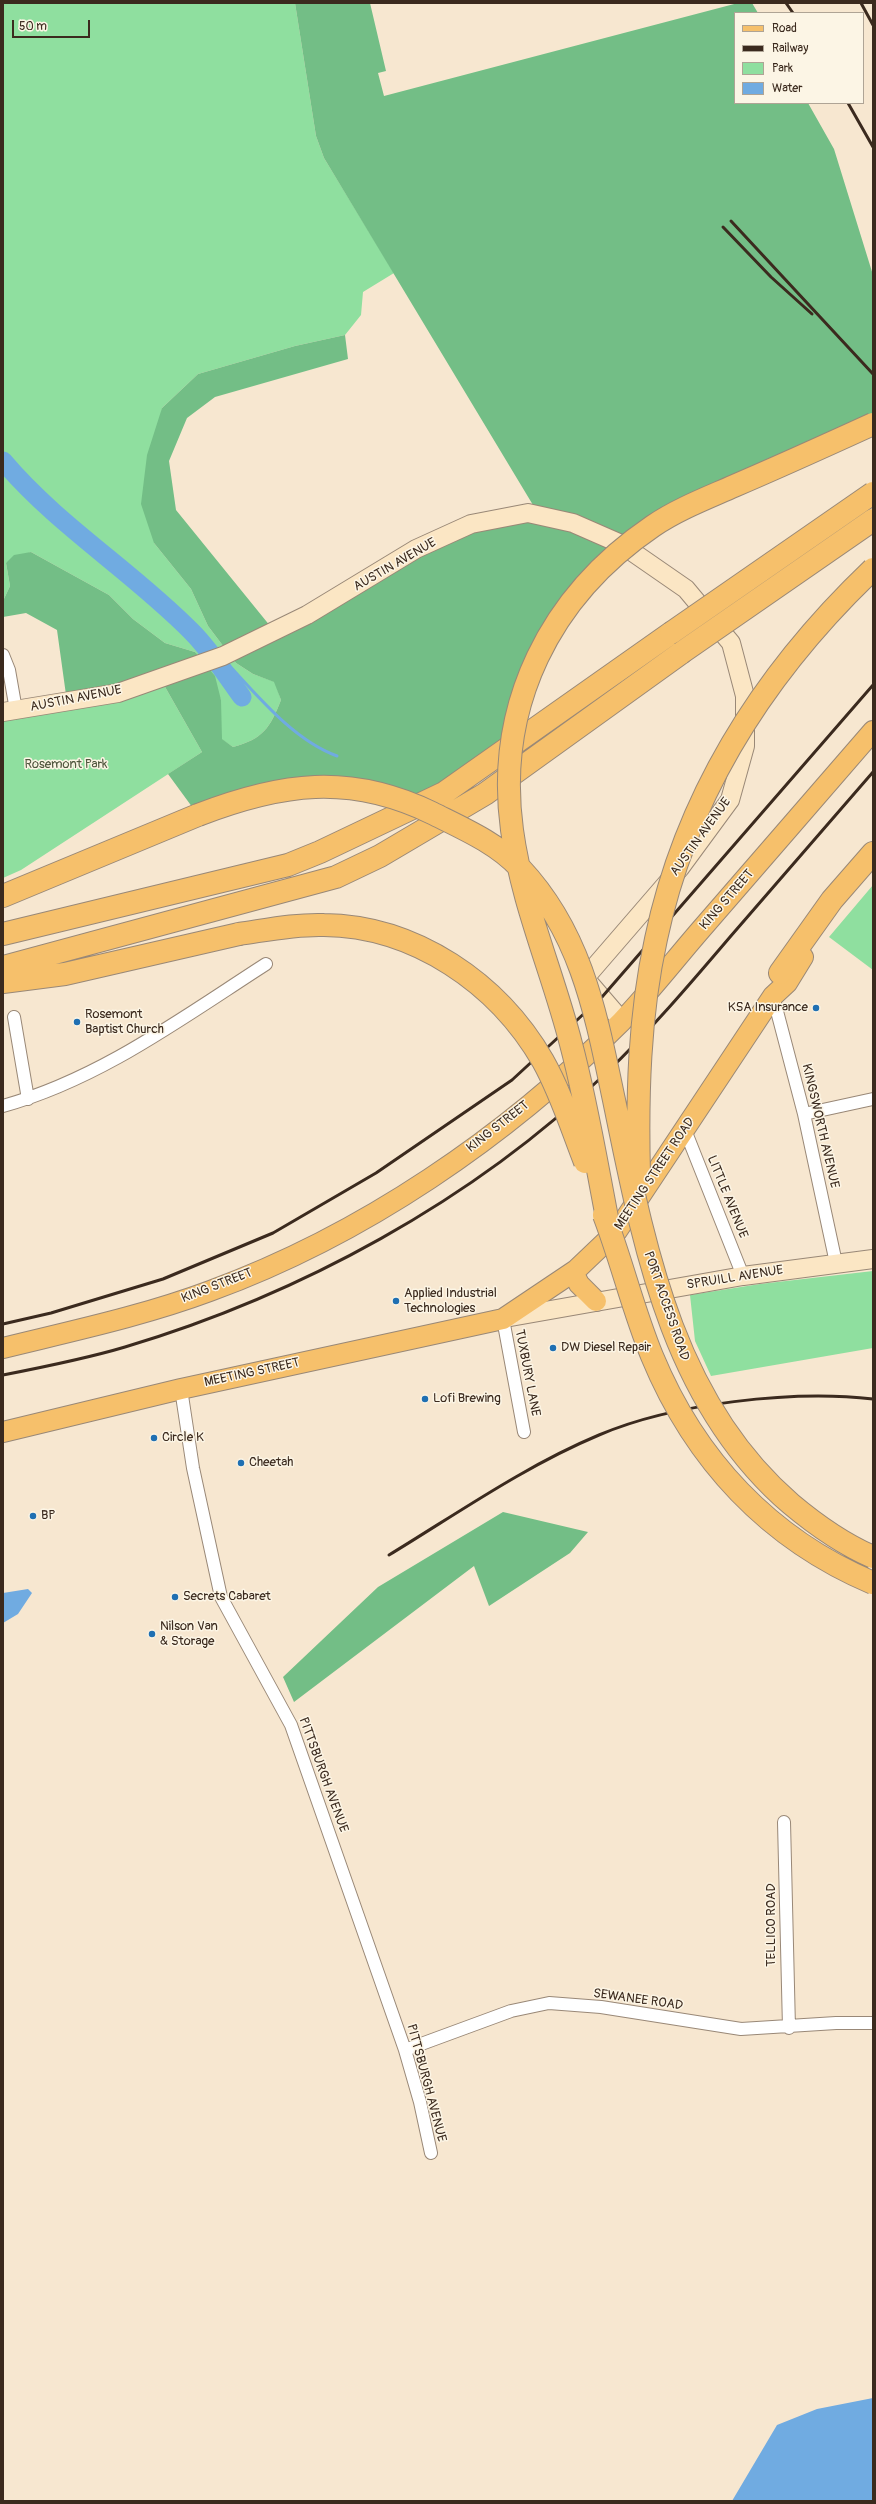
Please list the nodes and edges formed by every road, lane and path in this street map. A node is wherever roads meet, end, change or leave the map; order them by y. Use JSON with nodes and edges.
{"nodes":[{"id":1,"x":873,"y":424,"type":"edge"},
{"id":2,"x":873,"y":494,"type":"edge"},
{"id":3,"x":873,"y":520,"type":"edge"},
{"id":4,"x":873,"y":569,"type":"edge"},
{"id":5,"x":3,"y":655,"type":"edge"},
{"id":6,"x":10,"y":711,"type":"edge"},
{"id":7,"x":873,"y":731,"type":"edge"},
{"id":8,"x":873,"y":842,"type":"edge"},
{"id":9,"x":873,"y":853,"type":"edge"},
{"id":10,"x":873,"y":864,"type":"edge"},
{"id":11,"x":873,"y":870,"type":"edge"},
{"id":12,"x":3,"y":896,"type":"edge"},
{"id":13,"x":821,"y":931,"type":"junction"},
{"id":14,"x":3,"y":934,"type":"edge"},
{"id":15,"x":266,"y":964,"type":"dead end"},
{"id":16,"x":3,"y":967,"type":"edge"},
{"id":17,"x":780,"y":974,"type":"junction"},
{"id":18,"x":3,"y":982,"type":"edge"},
{"id":19,"x":773,"y":996,"type":"junction"},
{"id":20,"x":14,"y":1017,"type":"dead end"},
{"id":21,"x":622,"y":1021,"type":"junction"},
{"id":22,"x":28,"y":1099,"type":"junction"},
{"id":23,"x":873,"y":1099,"type":"edge"},
{"id":24,"x":3,"y":1106,"type":"edge"},
{"id":25,"x":804,"y":1114,"type":"junction"},
{"id":26,"x":685,"y":1130,"type":"junction"},
{"id":27,"x":609,"y":1228,"type":"junction"},
{"id":28,"x":644,"y":1238,"type":"junction"},
{"id":29,"x":873,"y":1259,"type":"edge"},
{"id":30,"x":836,"y":1263,"type":"junction"},
{"id":31,"x":573,"y":1272,"type":"junction"},
{"id":32,"x":743,"y":1276,"type":"junction"},
{"id":33,"x":596,"y":1301,"type":"junction"},
{"id":34,"x":503,"y":1319,"type":"junction"},
{"id":35,"x":3,"y":1348,"type":"edge"},
{"id":36,"x":181,"y":1389,"type":"junction"},
{"id":37,"x":3,"y":1432,"type":"edge"},
{"id":38,"x":524,"y":1432,"type":"dead end"},
{"id":39,"x":873,"y":1557,"type":"edge"},
{"id":40,"x":873,"y":1583,"type":"edge"},
{"id":41,"x":784,"y":1822,"type":"dead end"},
{"id":42,"x":873,"y":2023,"type":"edge"},
{"id":43,"x":789,"y":2028,"type":"junction"},
{"id":44,"x":405,"y":2050,"type":"junction"},
{"id":45,"x":431,"y":2152,"type":"dead end"}],
"edges":[{"from":1,"to":27,"type":"highway","bridge":true},
{"from":2,"to":14,"type":"highway","bridge":true},
{"from":3,"to":16,"type":"highway","bridge":true},
{"from":4,"to":28,"type":"highway","bridge":true},
{"from":5,"to":6,"type":"street"},
{"from":6,"to":21,"type":"street","name":"AUSTIN AVENUE"},
{"from":7,"to":21,"type":"main road","name":"KING STREET"},
{"from":8,"to":17,"type":"main road","name":"MEETING STREET ROAD"},
{"from":9,"to":17,"type":"highway"},
{"from":10,"to":13,"type":"highway"},
{"from":11,"to":13,"type":"main road","name":"MEETING STREET ROAD"},
{"from":12,"to":28,"type":"highway","bridge":true},
{"from":13,"to":19,"type":"main road","name":"MEETING STREET ROAD"},
{"from":15,"to":22,"type":"street"},
{"from":17,"to":19,"type":"main road","name":"MEETING STREET ROAD"},
{"from":18,"to":27,"type":"highway","bridge":true},
{"from":19,"to":25,"type":"street","name":"KINGSWORTH AVENUE"},
{"from":19,"to":26,"type":"main road","name":"MEETING STREET ROAD"},
{"from":20,"to":22,"type":"street"},
{"from":21,"to":35,"type":"main road","name":"KING STREET"},
{"from":22,"to":24,"type":"street"},
{"from":23,"to":25,"type":"street"},
{"from":25,"to":30,"type":"street","name":"KINGSWORTH AVENUE"},
{"from":26,"to":31,"type":"main road","name":"MEETING STREET ROAD"},
{"from":26,"to":32,"type":"street","name":"LITTLE AVENUE"},
{"from":27,"to":40,"type":"highway","bridge":true},
{"from":28,"to":39,"type":"highway","name":"PORT ACCESS ROAD","bridge":true},
{"from":29,"to":30,"type":"street","name":"SPRUILL AVENUE"},
{"from":30,"to":32,"type":"street","name":"SPRUILL AVENUE"},
{"from":31,"to":33,"type":"main road"},
{"from":31,"to":34,"type":"main road","name":"MEETING STREET ROAD"},
{"from":32,"to":33,"type":"street","name":"SPRUILL AVENUE"},
{"from":33,"to":34,"type":"street","name":"SPRUILL AVENUE"},
{"from":34,"to":36,"type":"main road","name":"MEETING STREET"},
{"from":34,"to":38,"type":"street","name":"TUXBURY LANE"},
{"from":36,"to":37,"type":"main road","name":"MEETING STREET"},
{"from":36,"to":44,"type":"street","name":"PITTSBURGH AVENUE"},
{"from":41,"to":43,"type":"street","name":"TELLICO ROAD"},
{"from":42,"to":43,"type":"street","name":"SEWANEE ROAD"},
{"from":43,"to":44,"type":"street","name":"SEWANEE ROAD"},
{"from":44,"to":45,"type":"street","name":"PITTSBURGH AVENUE"}]}
